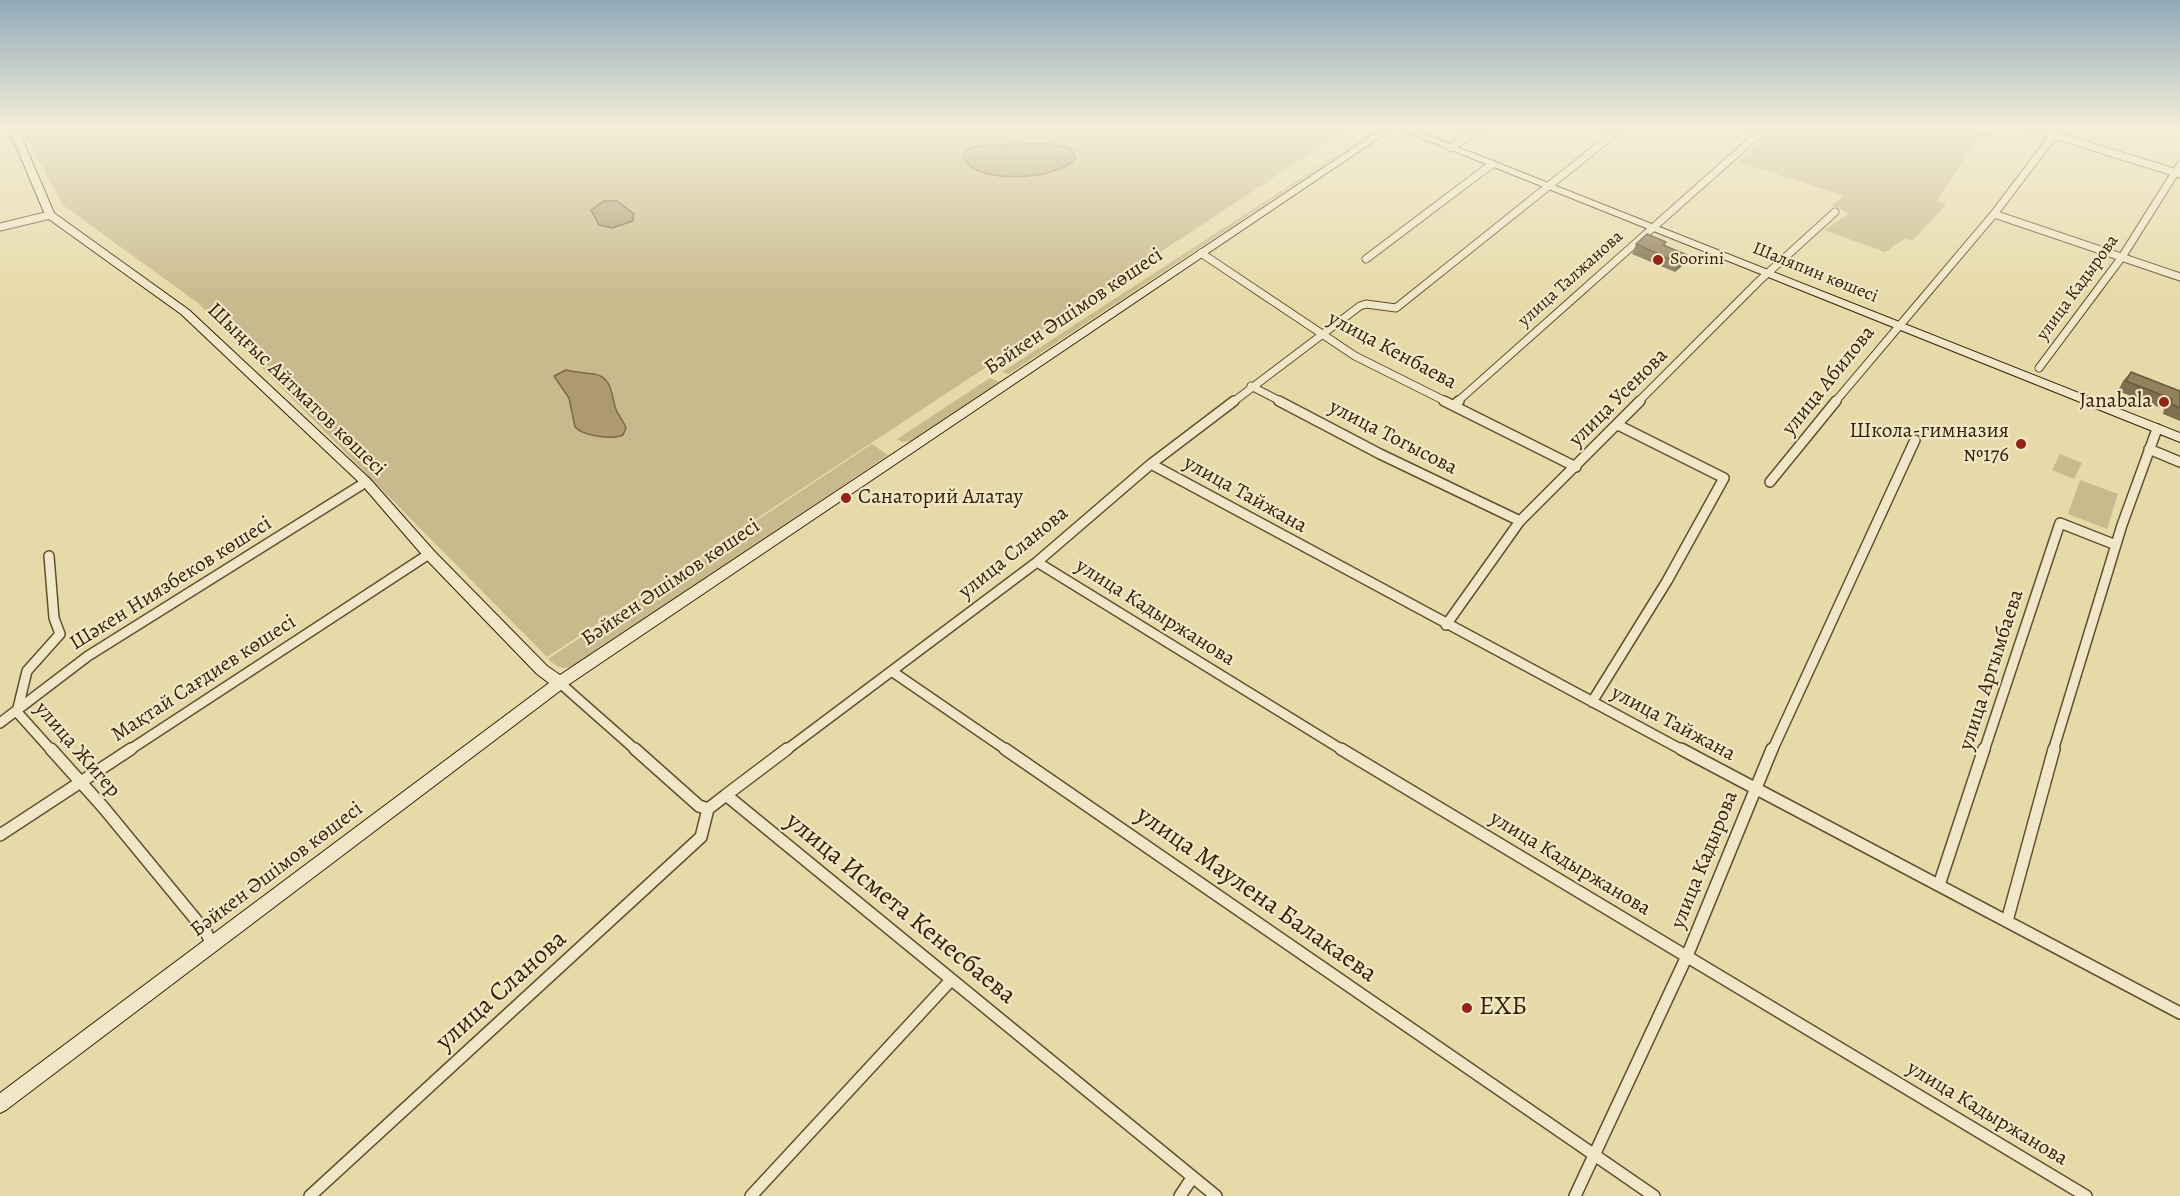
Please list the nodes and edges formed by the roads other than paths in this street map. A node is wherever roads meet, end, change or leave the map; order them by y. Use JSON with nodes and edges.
{"nodes":[{"id":1,"x":37,"y":185,"type":"edge"},
{"id":2,"x":1302,"y":185,"type":"edge"},
{"id":3,"x":1464,"y":185,"type":"edge"},
{"id":4,"x":1543,"y":185,"type":"edge"},
{"id":5,"x":1699,"y":185,"type":"edge"},
{"id":6,"x":2018,"y":185,"type":"edge"},
{"id":7,"x":2169,"y":185,"type":"edge"},
{"id":8,"x":1546,"y":186,"type":"junction"},
{"id":9,"x":1835,"y":212,"type":"dead end"},
{"id":10,"x":1994,"y":214,"type":"junction"},
{"id":11,"x":50,"y":215,"type":"junction"},
{"id":12,"x":0,"y":227,"type":"edge"},
{"id":13,"x":1651,"y":228,"type":"junction"},
{"id":14,"x":1200,"y":252,"type":"junction"},
{"id":15,"x":2122,"y":257,"type":"junction"},
{"id":16,"x":1366,"y":259,"type":"dead end"},
{"id":17,"x":1768,"y":273,"type":"junction"},
{"id":18,"x":2180,"y":278,"type":"edge"},
{"id":19,"x":1898,"y":326,"type":"junction"},
{"id":20,"x":1320,"y":334,"type":"junction"},
{"id":21,"x":2039,"y":368,"type":"dead end"},
{"id":22,"x":1251,"y":386,"type":"junction"},
{"id":23,"x":1454,"y":405,"type":"junction"},
{"id":24,"x":1618,"y":425,"type":"junction"},
{"id":25,"x":2157,"y":429,"type":"junction"},
{"id":26,"x":2180,"y":438,"type":"edge"},
{"id":27,"x":1915,"y":440,"type":"dead end"},
{"id":28,"x":2150,"y":449,"type":"junction"},
{"id":29,"x":2180,"y":462,"type":"edge"},
{"id":30,"x":1151,"y":464,"type":"junction"},
{"id":31,"x":1576,"y":467,"type":"junction"},
{"id":32,"x":366,"y":482,"type":"junction"},
{"id":33,"x":1770,"y":482,"type":"dead end"},
{"id":34,"x":1520,"y":521,"type":"junction"},
{"id":35,"x":2116,"y":545,"type":"junction"},
{"id":36,"x":429,"y":554,"type":"junction"},
{"id":37,"x":50,"y":556,"type":"dead end"},
{"id":38,"x":1037,"y":562,"type":"junction"},
{"id":39,"x":1446,"y":625,"type":"junction"},
{"id":40,"x":893,"y":672,"type":"junction"},
{"id":41,"x":560,"y":683,"type":"junction"},
{"id":42,"x":1592,"y":702,"type":"junction"},
{"id":43,"x":17,"y":712,"type":"junction"},
{"id":44,"x":0,"y":723,"type":"edge"},
{"id":45,"x":80,"y":782,"type":"junction"},
{"id":46,"x":1755,"y":787,"type":"junction"},
{"id":47,"x":726,"y":795,"type":"junction"},
{"id":48,"x":708,"y":809,"type":"junction"},
{"id":49,"x":0,"y":835,"type":"edge"},
{"id":50,"x":1939,"y":885,"type":"junction"},
{"id":51,"x":2007,"y":921,"type":"junction"},
{"id":52,"x":212,"y":945,"type":"junction"},
{"id":53,"x":1687,"y":956,"type":"junction"},
{"id":54,"x":951,"y":980,"type":"junction"},
{"id":55,"x":2180,"y":1013,"type":"edge"},
{"id":56,"x":0,"y":1104,"type":"edge"},
{"id":57,"x":1594,"y":1155,"type":"junction"},
{"id":58,"x":1192,"y":1178,"type":"junction"},
{"id":59,"x":310,"y":1196,"type":"edge"},
{"id":60,"x":751,"y":1196,"type":"edge"},
{"id":61,"x":1180,"y":1196,"type":"edge"},
{"id":62,"x":1216,"y":1196,"type":"edge"},
{"id":63,"x":1575,"y":1196,"type":"edge"},
{"id":64,"x":1654,"y":1196,"type":"edge"},
{"id":65,"x":2086,"y":1196,"type":"edge"}],
"edges":[{"from":1,"to":11,"type":"main road"},
{"from":2,"to":14,"type":"main road","name":"Бәйкен Әшімов көшесі"},
{"from":3,"to":16,"type":"street"},
{"from":4,"to":8,"type":"main road","name":"Шаляпин көшесі"},
{"from":5,"to":13,"type":"street","name":"улица Талжанова"},
{"from":6,"to":10,"type":"street","name":"улица Абилова"},
{"from":7,"to":15,"type":"street","name":"улица Кадырова"},
{"from":8,"to":13,"type":"main road","name":"Шаляпин көшесі"},
{"from":8,"to":20,"type":"street","name":"улица Сланова"},
{"from":9,"to":17,"type":"street","name":"улица Усенова"},
{"from":10,"to":15,"type":"street"},
{"from":10,"to":19,"type":"street","name":"улица Абилова"},
{"from":11,"to":12,"type":"street"},
{"from":11,"to":32,"type":"main road","name":"Шыңғыс Айтматов көшесі"},
{"from":13,"to":17,"type":"main road","name":"Шаляпин көшесі"},
{"from":13,"to":23,"type":"street","name":"улица Талжанова"},
{"from":14,"to":20,"type":"street","name":"улица Кенбаева"},
{"from":14,"to":41,"type":"main road","name":"Бәйкен Әшімов көшесі"},
{"from":15,"to":18,"type":"street"},
{"from":15,"to":21,"type":"street","name":"улица Кадырова"},
{"from":17,"to":19,"type":"main road","name":"Шаляпин көшесі"},
{"from":17,"to":24,"type":"street","name":"улица Усенова"},
{"from":19,"to":25,"type":"main road","name":"Шаляпин көшесі"},
{"from":19,"to":33,"type":"street","name":"улица Абилова"},
{"from":20,"to":22,"type":"street","name":"улица Сланова"},
{"from":20,"to":23,"type":"street","name":"улица Кенбаева"},
{"from":22,"to":30,"type":"street","name":"улица Сланова"},
{"from":22,"to":34,"type":"street","name":"улица Тогысова"},
{"from":23,"to":31,"type":"street","name":"улица Кенбаева"},
{"from":24,"to":31,"type":"street","name":"улица Усенова"},
{"from":24,"to":42,"type":"street"},
{"from":25,"to":26,"type":"main road","name":"Шаляпин көшесі"},
{"from":25,"to":28,"type":"street"},
{"from":27,"to":46,"type":"street","name":"улица Кадырова"},
{"from":28,"to":29,"type":"street"},
{"from":28,"to":35,"type":"street"},
{"from":30,"to":38,"type":"street","name":"улица Сланова"},
{"from":30,"to":39,"type":"street","name":"улица Тайжана"},
{"from":31,"to":34,"type":"street","name":"улица Усенова"},
{"from":32,"to":36,"type":"main road","name":"Шыңғыс Айтматов көшесі"},
{"from":32,"to":43,"type":"street","name":"Шәкен Ниязбеков көшесі"},
{"from":34,"to":39,"type":"street","name":"улица Усенова"},
{"from":35,"to":50,"type":"street","name":"улица Аргымбаева"},
{"from":35,"to":51,"type":"street"},
{"from":36,"to":41,"type":"main road","name":"Шыңғыс Айтматов көшесі"},
{"from":36,"to":45,"type":"street","name":"Мақтай Сағдиев көшесі"},
{"from":37,"to":43,"type":"street","name":"улица Жигер"},
{"from":38,"to":40,"type":"street","name":"улица Сланова"},
{"from":38,"to":53,"type":"street","name":"улица Кадыржанова"},
{"from":39,"to":42,"type":"street","name":"улица Тайжана"},
{"from":40,"to":47,"type":"street","name":"улица Сланова"},
{"from":40,"to":57,"type":"street","name":"улица Маулена Балакаева"},
{"from":41,"to":48,"type":"street"},
{"from":41,"to":52,"type":"main road","name":"Бәйкен Әшімов көшесі"},
{"from":42,"to":46,"type":"street","name":"улица Тайжана"},
{"from":43,"to":44,"type":"street","name":"Шәкен Ниязбеков көшесі"},
{"from":43,"to":45,"type":"street","name":"улица Жигер"},
{"from":45,"to":49,"type":"street","name":"Мақтай Сағдиев көшесі"},
{"from":45,"to":52,"type":"street","name":"улица Жигер"},
{"from":46,"to":50,"type":"street","name":"улица Тайжана"},
{"from":46,"to":53,"type":"street","name":"улица Кадырова"},
{"from":47,"to":48,"type":"street"},
{"from":47,"to":54,"type":"street","name":"улица Исмета Кенесбаева"},
{"from":48,"to":59,"type":"street","name":"улица Сланова"},
{"from":50,"to":51,"type":"street","name":"улица Тайжана"},
{"from":51,"to":55,"type":"street","name":"улица Тайжана"},
{"from":52,"to":56,"type":"main road","name":"Бәйкен Әшімов көшесі"},
{"from":53,"to":57,"type":"street","name":"улица Кадырова"},
{"from":53,"to":65,"type":"street","name":"улица Кадыржанова"},
{"from":54,"to":58,"type":"street","name":"улица Исмета Кенесбаева"},
{"from":54,"to":60,"type":"street"},
{"from":57,"to":63,"type":"street","name":"улица Кадырова"},
{"from":57,"to":64,"type":"street","name":"улица Маулена Балакаева"},
{"from":58,"to":61,"type":"street"},
{"from":58,"to":62,"type":"street","name":"улица Исмета Кенесбаева"}]}
